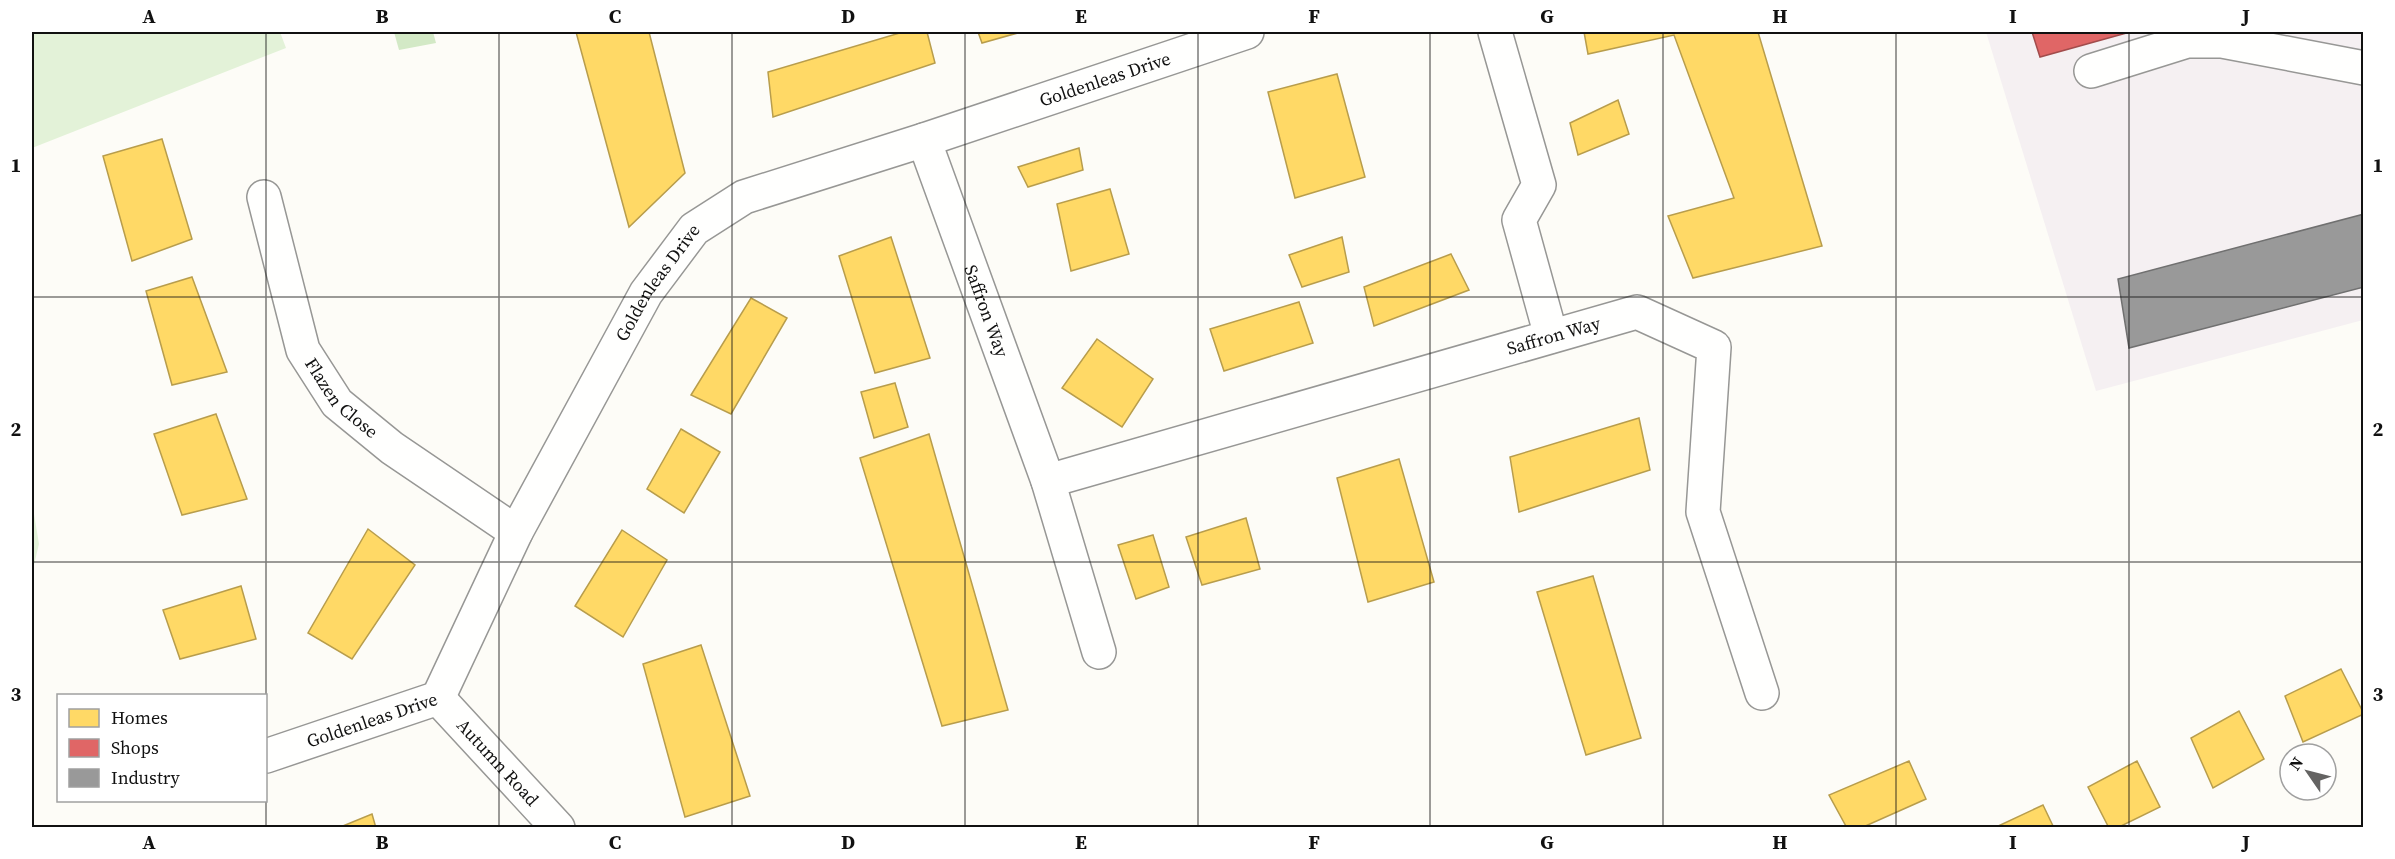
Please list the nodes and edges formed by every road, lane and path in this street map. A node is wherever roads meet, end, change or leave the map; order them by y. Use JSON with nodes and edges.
{"nodes":[{"id":1,"x":1247,"y":32,"type":"edge"},
{"id":2,"x":1495,"y":32,"type":"edge"},
{"id":3,"x":2364,"y":68,"type":"edge"},
{"id":4,"x":2091,"y":72,"type":"dead end"},
{"id":5,"x":924,"y":140,"type":"junction"},
{"id":6,"x":264,"y":197,"type":"dead end"},
{"id":7,"x":1551,"y":336,"type":"junction"},
{"id":8,"x":1048,"y":481,"type":"junction"},
{"id":9,"x":516,"y":532,"type":"junction"},
{"id":10,"x":1099,"y":652,"type":"dead end"},
{"id":11,"x":1762,"y":693,"type":"dead end"},
{"id":12,"x":438,"y":698,"type":"junction"},
{"id":13,"x":267,"y":756,"type":"edge"},
{"id":14,"x":558,"y":828,"type":"edge"}],
"edges":[{"from":1,"to":5,"type":"street","name":"Goldenleas Drive"},
{"from":2,"to":7,"type":"street"},
{"from":3,"to":4,"type":"street"},
{"from":5,"to":8,"type":"street","name":"Saffron Way"},
{"from":5,"to":9,"type":"street","name":"Goldenleas Drive"},
{"from":6,"to":9,"type":"street","name":"Flazen Close"},
{"from":7,"to":8,"type":"street","name":"Saffron Way"},
{"from":7,"to":11,"type":"street","name":"Saffron Way"},
{"from":8,"to":10,"type":"street","name":"Saffron Way"},
{"from":9,"to":12,"type":"street","name":"Goldenleas Drive"},
{"from":12,"to":13,"type":"street","name":"Goldenleas Drive"},
{"from":12,"to":14,"type":"street","name":"Autumn Road"}]}
